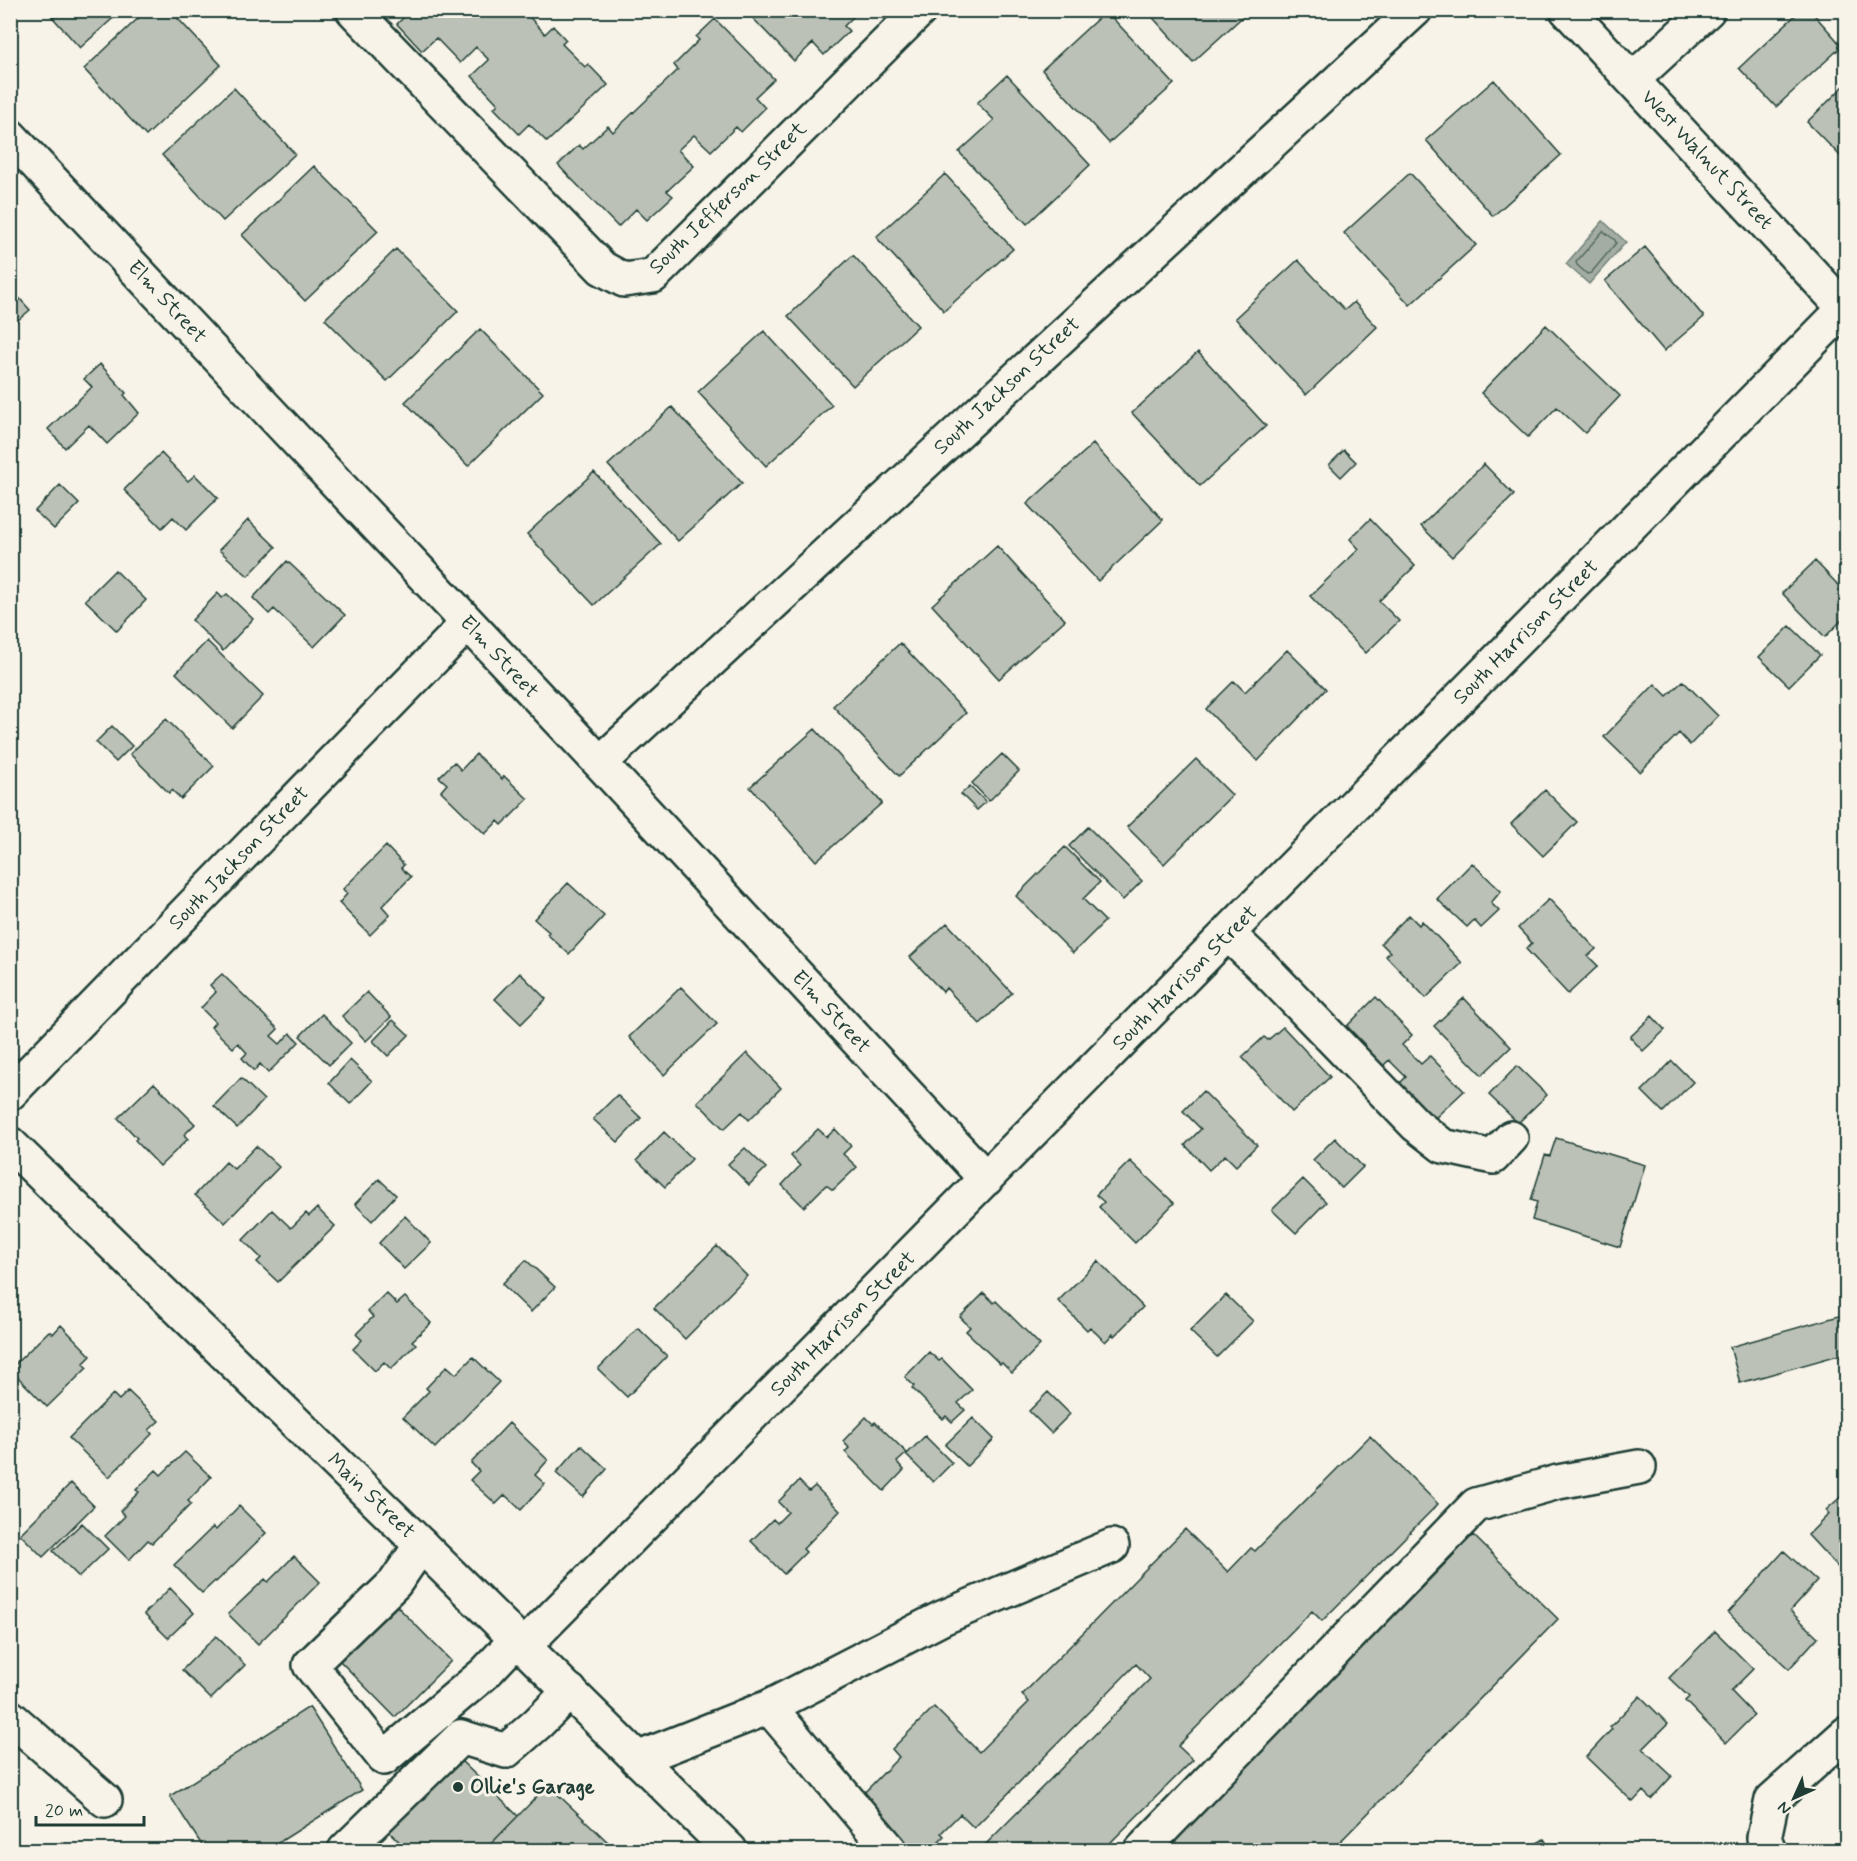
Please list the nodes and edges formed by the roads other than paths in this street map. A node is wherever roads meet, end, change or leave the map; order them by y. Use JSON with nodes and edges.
{"nodes":[{"id":1,"x":353,"y":10,"type":"edge"},
{"id":2,"x":920,"y":10,"type":"edge"},
{"id":3,"x":1415,"y":10,"type":"edge"},
{"id":4,"x":1567,"y":10,"type":"edge"},
{"id":5,"x":1707,"y":10,"type":"edge"},
{"id":6,"x":1632,"y":80,"type":"junction"},
{"id":7,"x":10,"y":136,"type":"edge"},
{"id":8,"x":1846,"y":309,"type":"edge"},
{"id":9,"x":468,"y":623,"type":"junction"},
{"id":10,"x":600,"y":763,"type":"junction"},
{"id":11,"x":1228,"y":934,"type":"junction"},
{"id":12,"x":10,"y":1093,"type":"edge"},
{"id":13,"x":1511,"y":1138,"type":"dead end"},
{"id":14,"x":10,"y":1144,"type":"edge"},
{"id":15,"x":986,"y":1179,"type":"junction"},
{"id":16,"x":1639,"y":1467,"type":"dead end"},
{"id":17,"x":421,"y":1545,"type":"junction"},
{"id":18,"x":1112,"y":1546,"type":"dead end"},
{"id":19,"x":520,"y":1643,"type":"junction"},
{"id":20,"x":570,"y":1691,"type":"junction"},
{"id":21,"x":769,"y":1707,"type":"junction"},
{"id":22,"x":10,"y":1717,"type":"edge"},
{"id":23,"x":1846,"y":1734,"type":"edge"},
{"id":24,"x":637,"y":1759,"type":"junction"},
{"id":25,"x":105,"y":1800,"type":"dead end"},
{"id":26,"x":345,"y":1851,"type":"edge"},
{"id":27,"x":729,"y":1851,"type":"edge"},
{"id":28,"x":890,"y":1851,"type":"edge"},
{"id":29,"x":1142,"y":1851,"type":"edge"},
{"id":30,"x":1769,"y":1851,"type":"edge"}],
"edges":[{"from":1,"to":2,"type":"street","name":"South Jefferson Street"},
{"from":3,"to":10,"type":"street","name":"South Jackson Street"},
{"from":4,"to":6,"type":"street","name":"West Walnut Street"},
{"from":5,"to":6,"type":"street"},
{"from":6,"to":8,"type":"street","name":"West Walnut Street"},
{"from":7,"to":9,"type":"street","name":"Elm Street"},
{"from":8,"to":11,"type":"street","name":"South Harrison Street"},
{"from":9,"to":10,"type":"street","name":"Elm Street"},
{"from":9,"to":12,"type":"street","name":"South Jackson Street"},
{"from":10,"to":15,"type":"street","name":"Elm Street"},
{"from":11,"to":13,"type":"street"},
{"from":11,"to":15,"type":"street","name":"South Harrison Street"},
{"from":14,"to":17,"type":"street","name":"Main Street"},
{"from":15,"to":19,"type":"street","name":"South Harrison Street"},
{"from":16,"to":29,"type":"street"},
{"from":17,"to":19,"type":"street","name":"Main Street"},
{"from":17,"to":19,"type":"street","name":"South Harrison Street"},
{"from":18,"to":21,"type":"street"},
{"from":19,"to":20,"type":"street","name":"Main Street"},
{"from":20,"to":24,"type":"street","name":"Main Street"},
{"from":20,"to":26,"type":"street"},
{"from":21,"to":24,"type":"street"},
{"from":21,"to":28,"type":"street"},
{"from":22,"to":25,"type":"street"},
{"from":23,"to":30,"type":"street"},
{"from":24,"to":27,"type":"street","name":"Main Street"}]}
